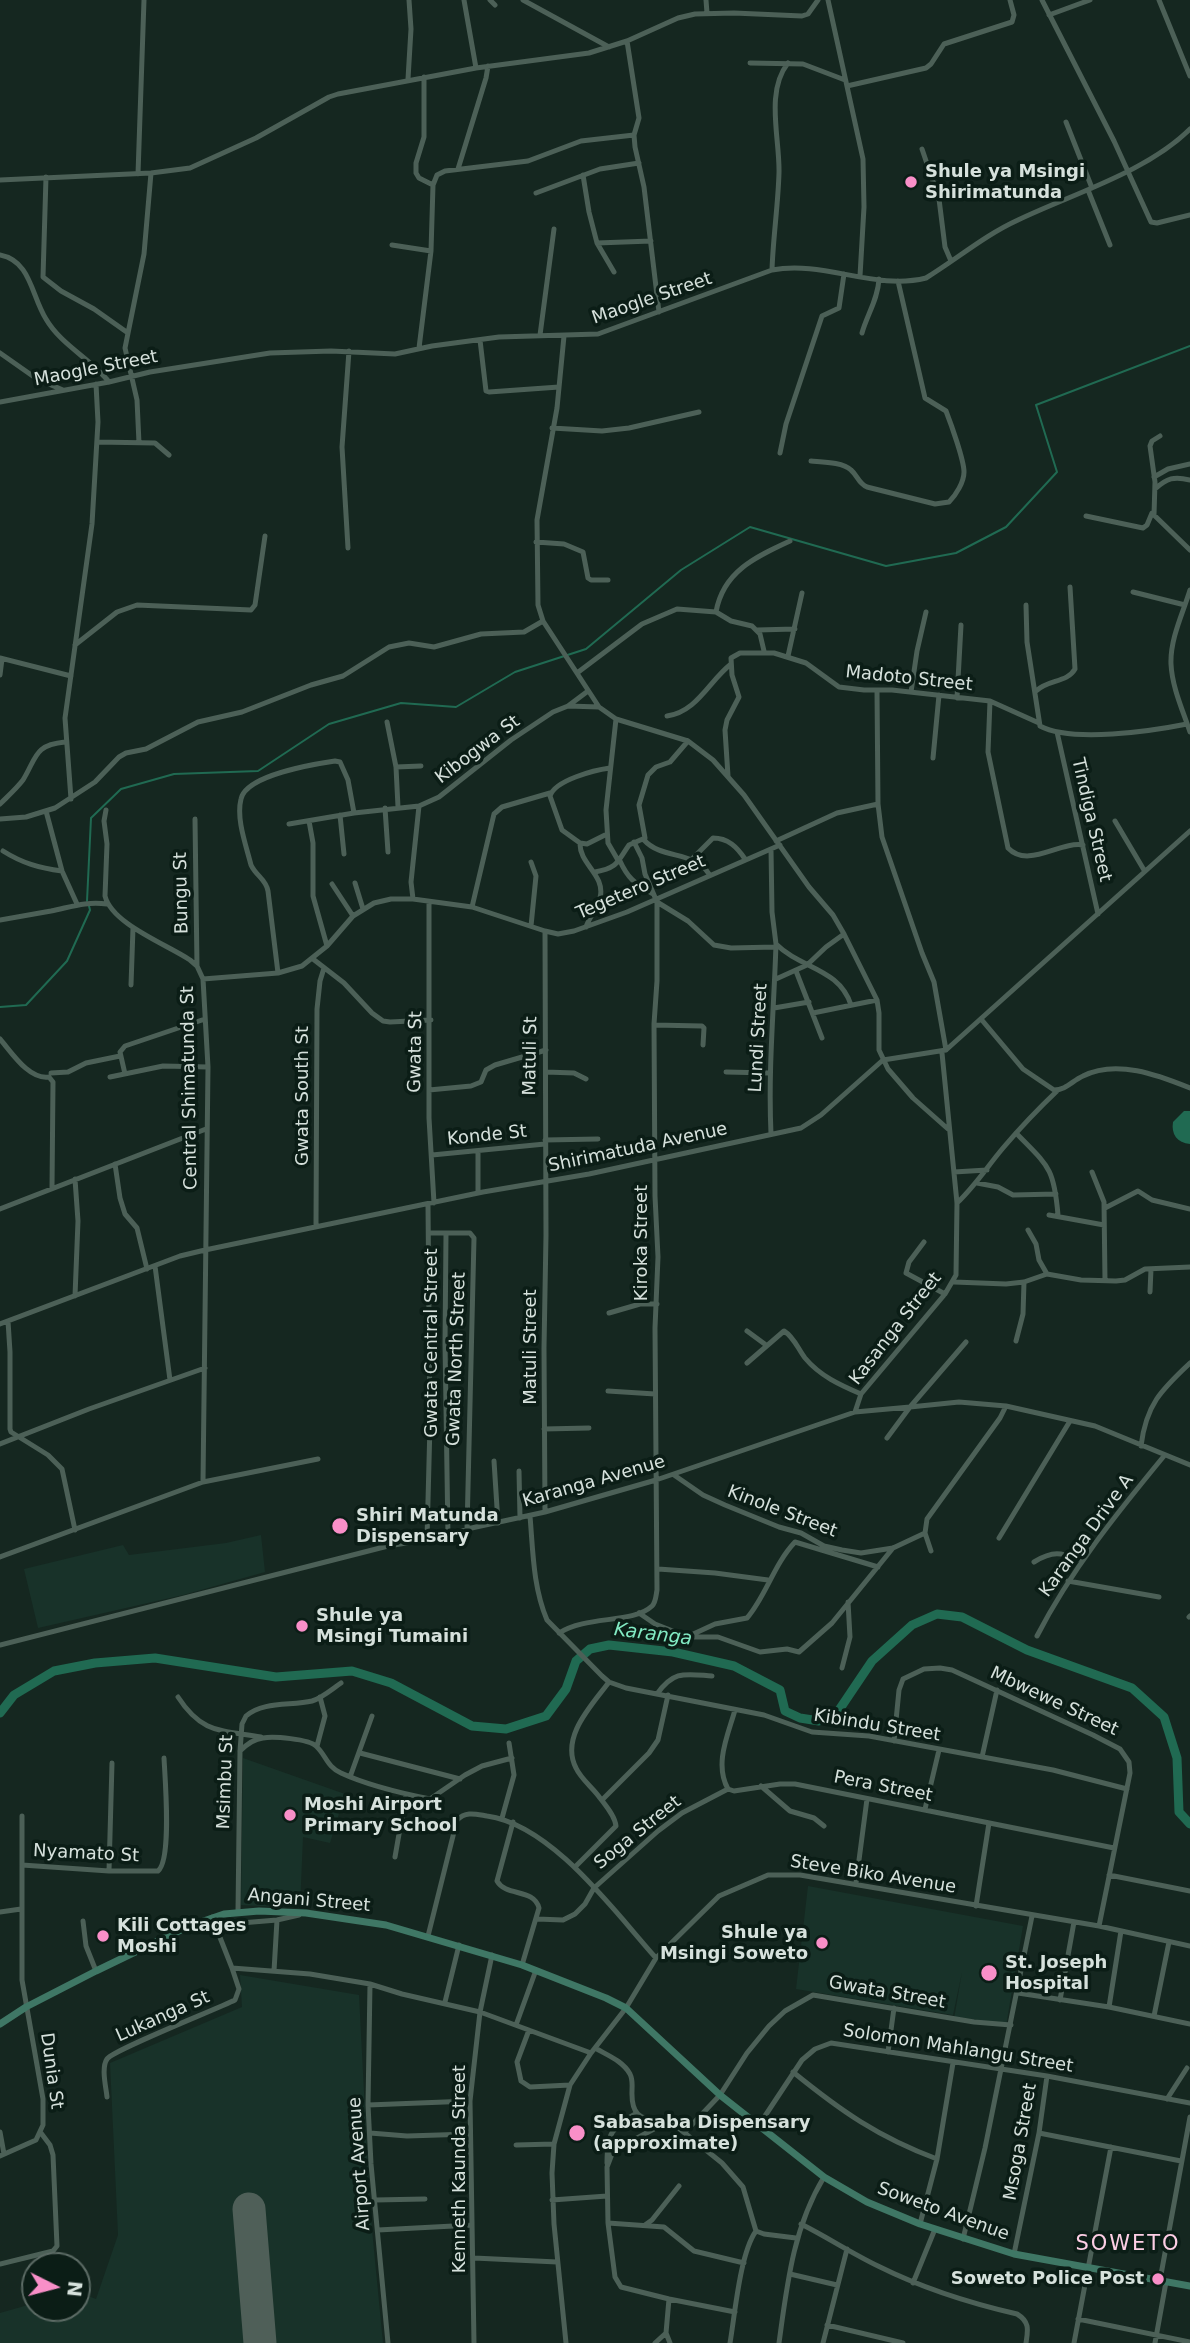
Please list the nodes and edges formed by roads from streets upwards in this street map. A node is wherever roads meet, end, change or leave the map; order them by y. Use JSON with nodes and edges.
{"nodes":[{"id":1,"x":144,"y":0,"type":"edge"},
{"id":2,"x":409,"y":0,"type":"edge"},
{"id":3,"x":464,"y":0,"type":"edge"},
{"id":4,"x":523,"y":0,"type":"edge"},
{"id":5,"x":706,"y":0,"type":"edge"},
{"id":6,"x":818,"y":0,"type":"edge"},
{"id":7,"x":828,"y":0,"type":"edge"},
{"id":8,"x":1010,"y":0,"type":"edge"},
{"id":9,"x":1042,"y":0,"type":"edge"},
{"id":10,"x":1090,"y":0,"type":"edge"},
{"id":11,"x":1159,"y":0,"type":"edge"},
{"id":12,"x":707,"y":13,"type":"junction"},
{"id":13,"x":1049,"y":15,"type":"junction"},
{"id":14,"x":627,"y":41,"type":"junction"},
{"id":15,"x":609,"y":47,"type":"junction"},
{"id":16,"x":788,"y":63,"type":"junction"},
{"id":17,"x":750,"y":64,"type":"dead end"},
{"id":18,"x":488,"y":66,"type":"junction"},
{"id":19,"x":476,"y":68,"type":"junction"},
{"id":20,"x":1190,"y":76,"type":"edge"},
{"id":21,"x":424,"y":78,"type":"junction"},
{"id":22,"x":408,"y":79,"type":"junction"},
{"id":23,"x":846,"y":83,"type":"junction"},
{"id":24,"x":1066,"y":122,"type":"dead end"},
{"id":25,"x":1190,"y":130,"type":"edge"},
{"id":26,"x":634,"y":135,"type":"junction"},
{"id":27,"x":922,"y":149,"type":"dead end"},
{"id":28,"x":639,"y":163,"type":"junction"},
{"id":29,"x":458,"y":169,"type":"junction"},
{"id":30,"x":1128,"y":170,"type":"junction"},
{"id":31,"x":151,"y":173,"type":"junction"},
{"id":32,"x":138,"y":174,"type":"junction"},
{"id":33,"x":583,"y":175,"type":"junction"},
{"id":34,"x":46,"y":177,"type":"junction"},
{"id":35,"x":0,"y":180,"type":"edge"},
{"id":36,"x":433,"y":185,"type":"junction"},
{"id":37,"x":1090,"y":189,"type":"junction"},
{"id":38,"x":536,"y":193,"type":"dead end"},
{"id":39,"x":1190,"y":215,"type":"edge"},
{"id":40,"x":554,"y":229,"type":"dead end"},
{"id":41,"x":651,"y":241,"type":"junction"},
{"id":42,"x":597,"y":243,"type":"junction"},
{"id":43,"x":393,"y":245,"type":"dead end"},
{"id":44,"x":1110,"y":246,"type":"dead end"},
{"id":45,"x":431,"y":251,"type":"junction"},
{"id":46,"x":0,"y":255,"type":"edge"},
{"id":47,"x":951,"y":261,"type":"junction"},
{"id":48,"x":772,"y":270,"type":"junction"},
{"id":49,"x":614,"y":272,"type":"dead end"},
{"id":50,"x":844,"y":274,"type":"junction"},
{"id":51,"x":860,"y":276,"type":"junction"},
{"id":52,"x":879,"y":279,"type":"junction"},
{"id":53,"x":898,"y":281,"type":"junction"},
{"id":54,"x":659,"y":312,"type":"junction"},
{"id":55,"x":128,"y":333,"type":"junction"},
{"id":56,"x":862,"y":333,"type":"dead end"},
{"id":57,"x":540,"y":335,"type":"junction"},
{"id":58,"x":564,"y":336,"type":"junction"},
{"id":59,"x":480,"y":340,"type":"junction"},
{"id":60,"x":419,"y":348,"type":"junction"},
{"id":61,"x":349,"y":351,"type":"junction"},
{"id":62,"x":0,"y":353,"type":"edge"},
{"id":63,"x":133,"y":377,"type":"junction"},
{"id":64,"x":109,"y":383,"type":"junction"},
{"id":65,"x":96,"y":384,"type":"junction"},
{"id":66,"x":559,"y":387,"type":"junction"},
{"id":67,"x":63,"y":390,"type":"junction"},
{"id":68,"x":0,"y":402,"type":"edge"},
{"id":69,"x":699,"y":412,"type":"dead end"},
{"id":70,"x":552,"y":428,"type":"junction"},
{"id":71,"x":1160,"y":436,"type":"dead end"},
{"id":72,"x":97,"y":442,"type":"junction"},
{"id":73,"x":139,"y":443,"type":"junction"},
{"id":74,"x":779,"y":453,"type":"dead end"},
{"id":75,"x":169,"y":455,"type":"dead end"},
{"id":76,"x":811,"y":461,"type":"dead end"},
{"id":77,"x":1190,"y":464,"type":"edge"},
{"id":78,"x":1154,"y":477,"type":"junction"},
{"id":79,"x":1190,"y":480,"type":"edge"},
{"id":80,"x":1155,"y":489,"type":"junction"},
{"id":81,"x":1153,"y":511,"type":"junction"},
{"id":82,"x":1086,"y":516,"type":"dead end"},
{"id":83,"x":265,"y":536,"type":"dead end"},
{"id":84,"x":790,"y":541,"type":"dead end"},
{"id":85,"x":536,"y":542,"type":"junction"},
{"id":86,"x":348,"y":548,"type":"dead end"},
{"id":87,"x":1190,"y":550,"type":"edge"},
{"id":88,"x":608,"y":580,"type":"dead end"},
{"id":89,"x":1070,"y":587,"type":"dead end"},
{"id":90,"x":1190,"y":590,"type":"edge"},
{"id":91,"x":802,"y":593,"type":"dead end"},
{"id":92,"x":1133,"y":593,"type":"dead end"},
{"id":93,"x":1026,"y":605,"type":"dead end"},
{"id":94,"x":1185,"y":605,"type":"junction"},
{"id":95,"x":716,"y":612,"type":"junction"},
{"id":96,"x":926,"y":612,"type":"dead end"},
{"id":97,"x":543,"y":621,"type":"junction"},
{"id":98,"x":961,"y":625,"type":"dead end"},
{"id":99,"x":794,"y":629,"type":"junction"},
{"id":100,"x":757,"y":630,"type":"junction"},
{"id":101,"x":75,"y":645,"type":"junction"},
{"id":102,"x":764,"y":651,"type":"junction"},
{"id":103,"x":788,"y":656,"type":"junction"},
{"id":104,"x":1,"y":659,"type":"edge"},
{"id":105,"x":731,"y":664,"type":"junction"},
{"id":106,"x":577,"y":673,"type":"junction"},
{"id":107,"x":0,"y":675,"type":"edge"},
{"id":108,"x":71,"y":676,"type":"junction"},
{"id":109,"x":588,"y":691,"type":"junction"},
{"id":110,"x":877,"y":691,"type":"junction"},
{"id":111,"x":911,"y":691,"type":"junction"},
{"id":112,"x":1036,"y":691,"type":"junction"},
{"id":113,"x":939,"y":695,"type":"junction"},
{"id":114,"x":957,"y":698,"type":"junction"},
{"id":115,"x":990,"y":701,"type":"junction"},
{"id":116,"x":568,"y":706,"type":"junction"},
{"id":117,"x":599,"y":707,"type":"junction"},
{"id":118,"x":667,"y":716,"type":"dead end"},
{"id":119,"x":616,"y":719,"type":"junction"},
{"id":120,"x":387,"y":722,"type":"dead end"},
{"id":121,"x":1039,"y":723,"type":"junction"},
{"id":122,"x":1188,"y":724,"type":"junction"},
{"id":123,"x":1057,"y":732,"type":"junction"},
{"id":124,"x":1190,"y":732,"type":"edge"},
{"id":125,"x":688,"y":741,"type":"junction"},
{"id":126,"x":65,"y":742,"type":"junction"},
{"id":127,"x":933,"y":758,"type":"dead end"},
{"id":128,"x":421,"y":766,"type":"dead end"},
{"id":129,"x":396,"y":767,"type":"junction"},
{"id":130,"x":610,"y":768,"type":"junction"},
{"id":131,"x":728,"y":776,"type":"junction"},
{"id":132,"x":550,"y":793,"type":"junction"},
{"id":133,"x":71,"y":799,"type":"junction"},
{"id":134,"x":0,"y":804,"type":"edge"},
{"id":135,"x":877,"y":804,"type":"junction"},
{"id":136,"x":419,"y":806,"type":"junction"},
{"id":137,"x":398,"y":807,"type":"junction"},
{"id":138,"x":385,"y":808,"type":"junction"},
{"id":139,"x":106,"y":810,"type":"dead end"},
{"id":140,"x":46,"y":811,"type":"junction"},
{"id":141,"x":354,"y":813,"type":"junction"},
{"id":142,"x":340,"y":816,"type":"junction"},
{"id":143,"x":0,"y":819,"type":"edge"},
{"id":144,"x":195,"y":819,"type":"dead end"},
{"id":145,"x":309,"y":821,"type":"junction"},
{"id":146,"x":1115,"y":821,"type":"dead end"},
{"id":147,"x":289,"y":824,"type":"dead end"},
{"id":148,"x":1190,"y":831,"type":"edge"},
{"id":149,"x":607,"y":834,"type":"junction"},
{"id":150,"x":644,"y":840,"type":"junction"},
{"id":151,"x":634,"y":842,"type":"junction"},
{"id":152,"x":580,"y":843,"type":"junction"},
{"id":153,"x":778,"y":843,"type":"junction"},
{"id":154,"x":1083,"y":845,"type":"junction"},
{"id":155,"x":771,"y":849,"type":"junction"},
{"id":156,"x":3,"y":851,"type":"dead end"},
{"id":157,"x":388,"y":852,"type":"dead end"},
{"id":158,"x":344,"y":854,"type":"dead end"},
{"id":159,"x":692,"y":859,"type":"junction"},
{"id":160,"x":745,"y":859,"type":"junction"},
{"id":161,"x":531,"y":862,"type":"dead end"},
{"id":162,"x":620,"y":862,"type":"junction"},
{"id":163,"x":1144,"y":870,"type":"junction"},
{"id":164,"x":62,"y":871,"type":"junction"},
{"id":165,"x":595,"y":872,"type":"junction"},
{"id":166,"x":709,"y":874,"type":"junction"},
{"id":167,"x":355,"y":883,"type":"dead end"},
{"id":168,"x":332,"y":884,"type":"dead end"},
{"id":169,"x":413,"y":899,"type":"junction"},
{"id":170,"x":655,"y":899,"type":"junction"},
{"id":171,"x":429,"y":902,"type":"junction"},
{"id":172,"x":77,"y":904,"type":"junction"},
{"id":173,"x":107,"y":904,"type":"junction"},
{"id":174,"x":472,"y":907,"type":"junction"},
{"id":175,"x":363,"y":909,"type":"junction"},
{"id":176,"x":1098,"y":914,"type":"junction"},
{"id":177,"x":353,"y":916,"type":"junction"},
{"id":178,"x":0,"y":920,"type":"edge"},
{"id":179,"x":531,"y":926,"type":"junction"},
{"id":180,"x":586,"y":927,"type":"junction"},
{"id":181,"x":133,"y":928,"type":"junction"},
{"id":182,"x":545,"y":931,"type":"junction"},
{"id":183,"x":844,"y":934,"type":"junction"},
{"id":184,"x":327,"y":946,"type":"junction"},
{"id":185,"x":775,"y":946,"type":"junction"},
{"id":186,"x":313,"y":959,"type":"junction"},
{"id":187,"x":807,"y":965,"type":"junction"},
{"id":188,"x":197,"y":966,"type":"junction"},
{"id":189,"x":324,"y":968,"type":"junction"},
{"id":190,"x":796,"y":971,"type":"junction"},
{"id":191,"x":278,"y":973,"type":"junction"},
{"id":192,"x":203,"y":979,"type":"junction"},
{"id":193,"x":776,"y":979,"type":"junction"},
{"id":194,"x":131,"y":985,"type":"dead end"},
{"id":195,"x":877,"y":1000,"type":"junction"},
{"id":196,"x":809,"y":1002,"type":"junction"},
{"id":197,"x":851,"y":1005,"type":"junction"},
{"id":198,"x":774,"y":1008,"type":"junction"},
{"id":199,"x":813,"y":1013,"type":"junction"},
{"id":200,"x":205,"y":1019,"type":"junction"},
{"id":201,"x":981,"y":1019,"type":"junction"},
{"id":202,"x":431,"y":1020,"type":"junction"},
{"id":203,"x":654,"y":1025,"type":"junction"},
{"id":204,"x":822,"y":1038,"type":"dead end"},
{"id":205,"x":0,"y":1039,"type":"edge"},
{"id":206,"x":703,"y":1045,"type":"dead end"},
{"id":207,"x":546,"y":1050,"type":"junction"},
{"id":208,"x":944,"y":1051,"type":"junction"},
{"id":209,"x":120,"y":1056,"type":"junction"},
{"id":210,"x":883,"y":1060,"type":"junction"},
{"id":211,"x":208,"y":1067,"type":"junction"},
{"id":212,"x":546,"y":1072,"type":"junction"},
{"id":213,"x":726,"y":1072,"type":"dead end"},
{"id":214,"x":51,"y":1073,"type":"dead end"},
{"id":215,"x":769,"y":1073,"type":"junction"},
{"id":216,"x":125,"y":1074,"type":"junction"},
{"id":217,"x":110,"y":1077,"type":"dead end"},
{"id":218,"x":586,"y":1079,"type":"dead end"},
{"id":219,"x":1190,"y":1087,"type":"edge"},
{"id":220,"x":429,"y":1090,"type":"junction"},
{"id":221,"x":1058,"y":1091,"type":"junction"},
{"id":222,"x":206,"y":1129,"type":"junction"},
{"id":223,"x":948,"y":1129,"type":"junction"},
{"id":224,"x":1016,"y":1133,"type":"junction"},
{"id":225,"x":771,"y":1134,"type":"junction"},
{"id":226,"x":598,"y":1139,"type":"dead end"},
{"id":227,"x":545,"y":1142,"type":"junction"},
{"id":228,"x":478,"y":1152,"type":"junction"},
{"id":229,"x":432,"y":1155,"type":"junction"},
{"id":230,"x":656,"y":1159,"type":"junction"},
{"id":231,"x":115,"y":1164,"type":"junction"},
{"id":232,"x":987,"y":1170,"type":"junction"},
{"id":233,"x":954,"y":1172,"type":"junction"},
{"id":234,"x":1092,"y":1172,"type":"dead end"},
{"id":235,"x":75,"y":1179,"type":"junction"},
{"id":236,"x":545,"y":1181,"type":"junction"},
{"id":237,"x":977,"y":1183,"type":"junction"},
{"id":238,"x":52,"y":1188,"type":"junction"},
{"id":239,"x":478,"y":1193,"type":"junction"},
{"id":240,"x":1056,"y":1194,"type":"junction"},
{"id":241,"x":957,"y":1203,"type":"junction"},
{"id":242,"x":431,"y":1204,"type":"junction"},
{"id":243,"x":1105,"y":1208,"type":"junction"},
{"id":244,"x":0,"y":1209,"type":"edge"},
{"id":245,"x":1190,"y":1209,"type":"edge"},
{"id":246,"x":1049,"y":1215,"type":"dead end"},
{"id":247,"x":1058,"y":1215,"type":"junction"},
{"id":248,"x":1104,"y":1225,"type":"junction"},
{"id":249,"x":316,"y":1226,"type":"junction"},
{"id":250,"x":1028,"y":1230,"type":"dead end"},
{"id":251,"x":429,"y":1233,"type":"junction"},
{"id":252,"x":446,"y":1234,"type":"junction"},
{"id":253,"x":924,"y":1241,"type":"dead end"},
{"id":254,"x":205,"y":1250,"type":"junction"},
{"id":255,"x":155,"y":1266,"type":"junction"},
{"id":256,"x":1190,"y":1267,"type":"edge"},
{"id":257,"x":147,"y":1269,"type":"junction"},
{"id":258,"x":1152,"y":1269,"type":"junction"},
{"id":259,"x":1047,"y":1274,"type":"junction"},
{"id":260,"x":1105,"y":1281,"type":"junction"},
{"id":261,"x":954,"y":1282,"type":"junction"},
{"id":262,"x":1024,"y":1282,"type":"junction"},
{"id":263,"x":1150,"y":1292,"type":"dead end"},
{"id":264,"x":944,"y":1294,"type":"junction"},
{"id":265,"x":75,"y":1296,"type":"junction"},
{"id":266,"x":657,"y":1304,"type":"junction"},
{"id":267,"x":609,"y":1313,"type":"dead end"},
{"id":268,"x":8,"y":1321,"type":"junction"},
{"id":269,"x":0,"y":1324,"type":"edge"},
{"id":270,"x":747,"y":1331,"type":"dead end"},
{"id":271,"x":1016,"y":1341,"type":"dead end"},
{"id":272,"x":966,"y":1342,"type":"dead end"},
{"id":273,"x":766,"y":1345,"type":"junction"},
{"id":274,"x":747,"y":1363,"type":"dead end"},
{"id":275,"x":1190,"y":1363,"type":"edge"},
{"id":276,"x":205,"y":1368,"type":"junction"},
{"id":277,"x":170,"y":1380,"type":"junction"},
{"id":278,"x":608,"y":1391,"type":"dead end"},
{"id":279,"x":655,"y":1394,"type":"junction"},
{"id":280,"x":861,"y":1394,"type":"junction"},
{"id":281,"x":1006,"y":1406,"type":"junction"},
{"id":282,"x":910,"y":1407,"type":"junction"},
{"id":283,"x":855,"y":1412,"type":"junction"},
{"id":284,"x":1070,"y":1421,"type":"junction"},
{"id":285,"x":589,"y":1428,"type":"dead end"},
{"id":286,"x":544,"y":1429,"type":"junction"},
{"id":287,"x":20,"y":1436,"type":"junction"},
{"id":288,"x":887,"y":1437,"type":"dead end"},
{"id":289,"x":0,"y":1444,"type":"edge"},
{"id":290,"x":1141,"y":1446,"type":"junction"},
{"id":291,"x":1164,"y":1456,"type":"junction"},
{"id":292,"x":318,"y":1459,"type":"dead end"},
{"id":293,"x":494,"y":1461,"type":"dead end"},
{"id":294,"x":1190,"y":1465,"type":"edge"},
{"id":295,"x":519,"y":1471,"type":"dead end"},
{"id":296,"x":673,"y":1474,"type":"junction"},
{"id":297,"x":656,"y":1480,"type":"junction"},
{"id":298,"x":203,"y":1482,"type":"junction"},
{"id":299,"x":545,"y":1512,"type":"junction"},
{"id":300,"x":530,"y":1516,"type":"junction"},
{"id":301,"x":520,"y":1518,"type":"junction"},
{"id":302,"x":498,"y":1522,"type":"junction"},
{"id":303,"x":467,"y":1529,"type":"junction"},
{"id":304,"x":75,"y":1530,"type":"junction"},
{"id":305,"x":925,"y":1533,"type":"junction"},
{"id":306,"x":448,"y":1536,"type":"junction"},
{"id":307,"x":999,"y":1538,"type":"dead end"},
{"id":308,"x":427,"y":1539,"type":"junction"},
{"id":309,"x":893,"y":1548,"type":"junction"},
{"id":310,"x":931,"y":1551,"type":"dead end"},
{"id":311,"x":0,"y":1557,"type":"edge"},
{"id":312,"x":1082,"y":1560,"type":"junction"},
{"id":313,"x":1034,"y":1562,"type":"dead end"},
{"id":314,"x":878,"y":1567,"type":"junction"},
{"id":315,"x":658,"y":1569,"type":"junction"},
{"id":316,"x":768,"y":1580,"type":"junction"},
{"id":317,"x":1069,"y":1581,"type":"junction"},
{"id":318,"x":1159,"y":1597,"type":"dead end"},
{"id":319,"x":848,"y":1602,"type":"junction"},
{"id":320,"x":639,"y":1613,"type":"junction"},
{"id":321,"x":559,"y":1633,"type":"junction"},
{"id":322,"x":1037,"y":1636,"type":"dead end"},
{"id":323,"x":688,"y":1637,"type":"junction"},
{"id":324,"x":0,"y":1645,"type":"edge"},
{"id":325,"x":842,"y":1668,"type":"dead end"},
{"id":326,"x":712,"y":1676,"type":"dead end"},
{"id":327,"x":609,"y":1682,"type":"junction"},
{"id":328,"x":341,"y":1683,"type":"dead end"},
{"id":329,"x":997,"y":1690,"type":"junction"},
{"id":330,"x":657,"y":1694,"type":"junction"},
{"id":331,"x":668,"y":1695,"type":"junction"},
{"id":332,"x":177,"y":1697,"type":"dead end"},
{"id":333,"x":320,"y":1697,"type":"junction"},
{"id":334,"x":735,"y":1710,"type":"junction"},
{"id":335,"x":372,"y":1716,"type":"dead end"},
{"id":336,"x":242,"y":1734,"type":"junction"},
{"id":337,"x":265,"y":1737,"type":"junction"},
{"id":338,"x":894,"y":1741,"type":"junction"},
{"id":339,"x":509,"y":1743,"type":"dead end"},
{"id":340,"x":317,"y":1746,"type":"junction"},
{"id":341,"x":939,"y":1750,"type":"junction"},
{"id":342,"x":240,"y":1751,"type":"junction"},
{"id":343,"x":360,"y":1753,"type":"junction"},
{"id":344,"x":164,"y":1758,"type":"dead end"},
{"id":345,"x":512,"y":1758,"type":"junction"},
{"id":346,"x":982,"y":1758,"type":"junction"},
{"id":347,"x":112,"y":1763,"type":"dead end"},
{"id":348,"x":349,"y":1776,"type":"junction"},
{"id":349,"x":460,"y":1779,"type":"junction"},
{"id":350,"x":761,"y":1786,"type":"junction"},
{"id":351,"x":728,"y":1789,"type":"junction"},
{"id":352,"x":1127,"y":1789,"type":"junction"},
{"id":353,"x":406,"y":1794,"type":"junction"},
{"id":354,"x":867,"y":1799,"type":"junction"},
{"id":355,"x":602,"y":1800,"type":"junction"},
{"id":356,"x":925,"y":1809,"type":"junction"},
{"id":357,"x":22,"y":1816,"type":"dead end"},
{"id":358,"x":502,"y":1818,"type":"junction"},
{"id":359,"x":513,"y":1822,"type":"junction"},
{"id":360,"x":989,"y":1823,"type":"junction"},
{"id":361,"x":824,"y":1826,"type":"dead end"},
{"id":362,"x":1114,"y":1847,"type":"junction"},
{"id":363,"x":395,"y":1857,"type":"dead end"},
{"id":364,"x":22,"y":1865,"type":"junction"},
{"id":365,"x":575,"y":1867,"type":"junction"},
{"id":366,"x":109,"y":1871,"type":"junction"},
{"id":367,"x":1109,"y":1875,"type":"junction"},
{"id":368,"x":856,"y":1883,"type":"junction"},
{"id":369,"x":594,"y":1888,"type":"junction"},
{"id":370,"x":1190,"y":1891,"type":"edge"},
{"id":371,"x":976,"y":1906,"type":"junction"},
{"id":372,"x":21,"y":1909,"type":"junction"},
{"id":373,"x":238,"y":1911,"type":"junction"},
{"id":374,"x":0,"y":1912,"type":"edge"},
{"id":375,"x":306,"y":1913,"type":"junction"},
{"id":376,"x":1032,"y":1916,"type":"junction"},
{"id":377,"x":212,"y":1917,"type":"junction"},
{"id":378,"x":537,"y":1919,"type":"junction"},
{"id":379,"x":277,"y":1920,"type":"junction"},
{"id":380,"x":83,"y":1921,"type":"dead end"},
{"id":381,"x":1074,"y":1922,"type":"junction"},
{"id":382,"x":1099,"y":1926,"type":"junction"},
{"id":383,"x":216,"y":1929,"type":"junction"},
{"id":384,"x":1121,"y":1931,"type":"junction"},
{"id":385,"x":428,"y":1936,"type":"junction"},
{"id":386,"x":1169,"y":1942,"type":"junction"},
{"id":387,"x":459,"y":1945,"type":"junction"},
{"id":388,"x":1190,"y":1946,"type":"edge"},
{"id":389,"x":492,"y":1955,"type":"junction"},
{"id":390,"x":656,"y":1958,"type":"junction"},
{"id":391,"x":522,"y":1965,"type":"junction"},
{"id":392,"x":232,"y":1968,"type":"junction"},
{"id":393,"x":536,"y":1970,"type":"junction"},
{"id":394,"x":96,"y":1971,"type":"junction"},
{"id":395,"x":274,"y":1971,"type":"junction"},
{"id":396,"x":370,"y":1984,"type":"junction"},
{"id":397,"x":1018,"y":1993,"type":"junction"},
{"id":398,"x":1060,"y":2000,"type":"junction"},
{"id":399,"x":445,"y":2002,"type":"junction"},
{"id":400,"x":26,"y":2007,"type":"junction"},
{"id":401,"x":1109,"y":2007,"type":"junction"},
{"id":402,"x":626,"y":2008,"type":"junction"},
{"id":403,"x":894,"y":2008,"type":"junction"},
{"id":404,"x":480,"y":2011,"type":"junction"},
{"id":405,"x":1154,"y":2016,"type":"junction"},
{"id":406,"x":0,"y":2024,"type":"edge"},
{"id":407,"x":1190,"y":2024,"type":"edge"},
{"id":408,"x":516,"y":2025,"type":"junction"},
{"id":409,"x":1011,"y":2025,"type":"junction"},
{"id":410,"x":529,"y":2030,"type":"junction"},
{"id":411,"x":593,"y":2051,"type":"junction"},
{"id":412,"x":888,"y":2052,"type":"junction"},
{"id":413,"x":953,"y":2063,"type":"junction"},
{"id":414,"x":1187,"y":2068,"type":"dead end"},
{"id":415,"x":1002,"y":2070,"type":"junction"},
{"id":416,"x":793,"y":2071,"type":"junction"},
{"id":417,"x":1047,"y":2076,"type":"junction"},
{"id":418,"x":570,"y":2085,"type":"junction"},
{"id":419,"x":720,"y":2095,"type":"junction"},
{"id":420,"x":107,"y":2097,"type":"dead end"},
{"id":421,"x":1167,"y":2099,"type":"junction"},
{"id":422,"x":470,"y":2101,"type":"junction"},
{"id":423,"x":1190,"y":2103,"type":"edge"},
{"id":424,"x":368,"y":2105,"type":"junction"},
{"id":425,"x":636,"y":2113,"type":"junction"},
{"id":426,"x":1190,"y":2117,"type":"edge"},
{"id":427,"x":666,"y":2125,"type":"junction"},
{"id":428,"x":759,"y":2125,"type":"junction"},
{"id":429,"x":0,"y":2132,"type":"edge"},
{"id":430,"x":685,"y":2132,"type":"junction"},
{"id":431,"x":41,"y":2133,"type":"junction"},
{"id":432,"x":370,"y":2133,"type":"junction"},
{"id":433,"x":1038,"y":2133,"type":"junction"},
{"id":434,"x":470,"y":2134,"type":"junction"},
{"id":435,"x":554,"y":2144,"type":"junction"},
{"id":436,"x":516,"y":2145,"type":"dead end"},
{"id":437,"x":1111,"y":2147,"type":"junction"},
{"id":438,"x":2,"y":2155,"type":"edge"},
{"id":439,"x":937,"y":2159,"type":"junction"},
{"id":440,"x":1181,"y":2161,"type":"junction"},
{"id":441,"x":607,"y":2167,"type":"junction"},
{"id":442,"x":824,"y":2177,"type":"junction"},
{"id":443,"x":678,"y":2186,"type":"dead end"},
{"id":444,"x":607,"y":2196,"type":"junction"},
{"id":445,"x":425,"y":2199,"type":"dead end"},
{"id":446,"x":375,"y":2200,"type":"junction"},
{"id":447,"x":552,"y":2200,"type":"junction"},
{"id":448,"x":661,"y":2208,"type":"junction"},
{"id":449,"x":608,"y":2222,"type":"junction"},
{"id":450,"x":801,"y":2224,"type":"junction"},
{"id":451,"x":920,"y":2224,"type":"junction"},
{"id":452,"x":472,"y":2225,"type":"junction"},
{"id":453,"x":645,"y":2225,"type":"junction"},
{"id":454,"x":664,"y":2227,"type":"junction"},
{"id":455,"x":935,"y":2229,"type":"junction"},
{"id":456,"x":378,"y":2230,"type":"junction"},
{"id":457,"x":757,"y":2231,"type":"junction"},
{"id":458,"x":796,"y":2238,"type":"junction"},
{"id":459,"x":963,"y":2239,"type":"junction"},
{"id":460,"x":847,"y":2249,"type":"junction"},
{"id":461,"x":1014,"y":2254,"type":"junction"},
{"id":462,"x":474,"y":2258,"type":"junction"},
{"id":463,"x":557,"y":2262,"type":"junction"},
{"id":464,"x":744,"y":2263,"type":"junction"},
{"id":465,"x":0,"y":2264,"type":"edge"},
{"id":466,"x":1089,"y":2268,"type":"junction"},
{"id":467,"x":790,"y":2274,"type":"junction"},
{"id":468,"x":1163,"y":2281,"type":"junction"},
{"id":469,"x":913,"y":2283,"type":"junction"},
{"id":470,"x":837,"y":2285,"type":"junction"},
{"id":471,"x":1190,"y":2286,"type":"edge"},
{"id":472,"x":669,"y":2299,"type":"junction"},
{"id":473,"x":735,"y":2312,"type":"junction"},
{"id":474,"x":1078,"y":2319,"type":"junction"},
{"id":475,"x":827,"y":2325,"type":"junction"},
{"id":476,"x":666,"y":2333,"type":"junction"},
{"id":477,"x":1156,"y":2335,"type":"junction"},
{"id":478,"x":1190,"y":2342,"type":"edge"},
{"id":479,"x":388,"y":2343,"type":"edge"},
{"id":480,"x":474,"y":2343,"type":"edge"},
{"id":481,"x":566,"y":2343,"type":"edge"},
{"id":482,"x":655,"y":2343,"type":"edge"},
{"id":483,"x":670,"y":2343,"type":"edge"},
{"id":484,"x":730,"y":2343,"type":"edge"},
{"id":485,"x":779,"y":2343,"type":"edge"},
{"id":486,"x":822,"y":2343,"type":"edge"},
{"id":487,"x":903,"y":2343,"type":"edge"},
{"id":488,"x":1026,"y":2343,"type":"edge"},
{"id":489,"x":1074,"y":2343,"type":"edge"},
{"id":490,"x":1155,"y":2343,"type":"edge"}],
"edges":[{"from":1,"to":32,"type":"street"},
{"from":2,"to":22,"type":"street"},
{"from":3,"to":19,"type":"street"},
{"from":4,"to":15,"type":"street"},
{"from":5,"to":12,"type":"street"},
{"from":6,"to":12,"type":"street"},
{"from":7,"to":23,"type":"street"},
{"from":8,"to":23,"type":"street"},
{"from":9,"to":13,"type":"street"},
{"from":10,"to":13,"type":"street"},
{"from":11,"to":20,"type":"street"},
{"from":12,"to":14,"type":"street"},
{"from":13,"to":30,"type":"street"},
{"from":14,"to":15,"type":"street"},
{"from":14,"to":26,"type":"street"},
{"from":15,"to":18,"type":"street"},
{"from":16,"to":17,"type":"street"},
{"from":16,"to":23,"type":"street"},
{"from":16,"to":48,"type":"street"},
{"from":18,"to":19,"type":"street"},
{"from":18,"to":29,"type":"street"},
{"from":19,"to":21,"type":"street"},
{"from":21,"to":22,"type":"street"},
{"from":21,"to":36,"type":"street"},
{"from":22,"to":31,"type":"street"},
{"from":23,"to":51,"type":"street"},
{"from":24,"to":37,"type":"street"},
{"from":25,"to":30,"type":"street","name":"Maogle Street"},
{"from":26,"to":28,"type":"street"},
{"from":26,"to":29,"type":"street"},
{"from":27,"to":47,"type":"street"},
{"from":28,"to":33,"type":"street"},
{"from":28,"to":41,"type":"street"},
{"from":29,"to":36,"type":"street"},
{"from":30,"to":37,"type":"street","name":"Maogle Street"},
{"from":30,"to":39,"type":"street"},
{"from":31,"to":32,"type":"street"},
{"from":31,"to":55,"type":"street"},
{"from":32,"to":34,"type":"street"},
{"from":33,"to":38,"type":"street"},
{"from":33,"to":42,"type":"street"},
{"from":34,"to":35,"type":"street"},
{"from":34,"to":55,"type":"street"},
{"from":36,"to":45,"type":"street"},
{"from":37,"to":44,"type":"street"},
{"from":37,"to":47,"type":"street","name":"Maogle Street"},
{"from":40,"to":57,"type":"street"},
{"from":41,"to":42,"type":"street"},
{"from":41,"to":54,"type":"street"},
{"from":42,"to":49,"type":"street"},
{"from":43,"to":45,"type":"street"},
{"from":45,"to":60,"type":"street"},
{"from":46,"to":64,"type":"street"},
{"from":47,"to":53,"type":"street","name":"Maogle Street"},
{"from":48,"to":50,"type":"street","name":"Maogle Street"},
{"from":48,"to":54,"type":"street","name":"Maogle Street"},
{"from":50,"to":51,"type":"street","name":"Maogle Street"},
{"from":50,"to":74,"type":"street"},
{"from":51,"to":52,"type":"street","name":"Maogle Street"},
{"from":52,"to":53,"type":"street","name":"Maogle Street"},
{"from":52,"to":56,"type":"street"},
{"from":53,"to":76,"type":"street"},
{"from":54,"to":58,"type":"street","name":"Maogle Street"},
{"from":55,"to":63,"type":"street"},
{"from":57,"to":58,"type":"street","name":"Maogle Street"},
{"from":57,"to":59,"type":"street","name":"Maogle Street"},
{"from":58,"to":66,"type":"street"},
{"from":59,"to":60,"type":"street","name":"Maogle Street"},
{"from":59,"to":66,"type":"street"},
{"from":60,"to":61,"type":"street","name":"Maogle Street"},
{"from":61,"to":63,"type":"street","name":"Maogle Street"},
{"from":61,"to":86,"type":"street"},
{"from":62,"to":67,"type":"street"},
{"from":63,"to":64,"type":"street","name":"Maogle Street"},
{"from":63,"to":73,"type":"street"},
{"from":64,"to":65,"type":"street","name":"Maogle Street"},
{"from":65,"to":67,"type":"street","name":"Maogle Street"},
{"from":65,"to":72,"type":"street"},
{"from":66,"to":70,"type":"street"},
{"from":67,"to":68,"type":"street","name":"Maogle Street"},
{"from":69,"to":70,"type":"street"},
{"from":70,"to":85,"type":"street"},
{"from":71,"to":78,"type":"street"},
{"from":72,"to":73,"type":"street"},
{"from":72,"to":101,"type":"street"},
{"from":73,"to":75,"type":"street"},
{"from":77,"to":78,"type":"street"},
{"from":78,"to":80,"type":"street"},
{"from":79,"to":80,"type":"street"},
{"from":80,"to":81,"type":"street"},
{"from":81,"to":82,"type":"street"},
{"from":81,"to":87,"type":"street"},
{"from":83,"to":101,"type":"street"},
{"from":84,"to":95,"type":"street"},
{"from":85,"to":88,"type":"street"},
{"from":85,"to":97,"type":"street"},
{"from":89,"to":112,"type":"street"},
{"from":90,"to":94,"type":"street"},
{"from":91,"to":99,"type":"street"},
{"from":92,"to":94,"type":"street"},
{"from":93,"to":112,"type":"street"},
{"from":94,"to":122,"type":"street"},
{"from":95,"to":100,"type":"street"},
{"from":95,"to":106,"type":"street"},
{"from":96,"to":111,"type":"street"},
{"from":97,"to":106,"type":"street"},
{"from":97,"to":133,"type":"street"},
{"from":98,"to":114,"type":"street"},
{"from":99,"to":100,"type":"street"},
{"from":99,"to":103,"type":"street"},
{"from":100,"to":102,"type":"street"},
{"from":101,"to":108,"type":"street"},
{"from":102,"to":103,"type":"street","name":"Madoto Street"},
{"from":102,"to":105,"type":"street","name":"Madoto Street"},
{"from":103,"to":110,"type":"street","name":"Madoto Street"},
{"from":104,"to":107,"type":"street"},
{"from":104,"to":108,"type":"street"},
{"from":105,"to":118,"type":"street"},
{"from":105,"to":131,"type":"street"},
{"from":106,"to":109,"type":"street"},
{"from":108,"to":126,"type":"street"},
{"from":109,"to":116,"type":"street","name":"Kibogwa St"},
{"from":109,"to":117,"type":"street"},
{"from":110,"to":111,"type":"street","name":"Madoto Street"},
{"from":110,"to":135,"type":"street","name":"Kasanga Street"},
{"from":111,"to":113,"type":"street","name":"Madoto Street"},
{"from":112,"to":121,"type":"street"},
{"from":113,"to":114,"type":"street","name":"Madoto Street"},
{"from":113,"to":127,"type":"street"},
{"from":114,"to":115,"type":"street","name":"Madoto Street"},
{"from":115,"to":121,"type":"street","name":"Madoto Street"},
{"from":115,"to":154,"type":"street"},
{"from":116,"to":117,"type":"street"},
{"from":116,"to":136,"type":"street","name":"Kibogwa St"},
{"from":117,"to":119,"type":"street"},
{"from":119,"to":125,"type":"street"},
{"from":119,"to":130,"type":"street"},
{"from":120,"to":129,"type":"street"},
{"from":121,"to":123,"type":"street"},
{"from":122,"to":123,"type":"street"},
{"from":122,"to":124,"type":"street"},
{"from":123,"to":154,"type":"street","name":"Tindiga Street"},
{"from":125,"to":131,"type":"street"},
{"from":125,"to":150,"type":"street"},
{"from":126,"to":133,"type":"street"},
{"from":126,"to":134,"type":"street"},
{"from":128,"to":129,"type":"street"},
{"from":129,"to":137,"type":"street"},
{"from":130,"to":132,"type":"street"},
{"from":130,"to":149,"type":"street"},
{"from":131,"to":153,"type":"street"},
{"from":132,"to":152,"type":"street"},
{"from":132,"to":174,"type":"street"},
{"from":133,"to":140,"type":"street"},
{"from":135,"to":153,"type":"street","name":"Tegetero Street"},
{"from":135,"to":208,"type":"street","name":"Kasanga Street"},
{"from":136,"to":137,"type":"street","name":"Kibogwa St"},
{"from":136,"to":169,"type":"street"},
{"from":137,"to":138,"type":"street","name":"Kibogwa St"},
{"from":138,"to":141,"type":"street","name":"Kibogwa St"},
{"from":138,"to":157,"type":"street"},
{"from":139,"to":173,"type":"street"},
{"from":140,"to":143,"type":"street"},
{"from":140,"to":164,"type":"street"},
{"from":141,"to":142,"type":"street","name":"Kibogwa St"},
{"from":141,"to":191,"type":"street"},
{"from":142,"to":145,"type":"street","name":"Kibogwa St"},
{"from":142,"to":158,"type":"street"},
{"from":144,"to":188,"type":"street","name":"Bungu St"},
{"from":145,"to":147,"type":"street","name":"Kibogwa St"},
{"from":145,"to":184,"type":"street"},
{"from":146,"to":163,"type":"street"},
{"from":148,"to":163,"type":"street"},
{"from":149,"to":152,"type":"street"},
{"from":149,"to":162,"type":"street"},
{"from":150,"to":151,"type":"street"},
{"from":150,"to":159,"type":"street"},
{"from":151,"to":162,"type":"street"},
{"from":151,"to":170,"type":"street","name":"Kiroka Street"},
{"from":152,"to":165,"type":"street"},
{"from":153,"to":155,"type":"street","name":"Tegetero Street"},
{"from":153,"to":183,"type":"street"},
{"from":154,"to":176,"type":"street","name":"Tindiga Street"},
{"from":155,"to":160,"type":"street","name":"Tegetero Street"},
{"from":155,"to":185,"type":"street","name":"Lundi Street"},
{"from":156,"to":164,"type":"street"},
{"from":159,"to":160,"type":"street"},
{"from":159,"to":166,"type":"street"},
{"from":160,"to":166,"type":"street","name":"Tegetero Street"},
{"from":161,"to":179,"type":"street"},
{"from":162,"to":165,"type":"street"},
{"from":162,"to":170,"type":"street"},
{"from":163,"to":176,"type":"street"},
{"from":164,"to":172,"type":"street"},
{"from":165,"to":180,"type":"street"},
{"from":166,"to":170,"type":"street","name":"Tegetero Street"},
{"from":167,"to":175,"type":"street"},
{"from":168,"to":177,"type":"street"},
{"from":169,"to":171,"type":"street","name":"Tegetero Street"},
{"from":169,"to":175,"type":"street","name":"Tegetero Street"},
{"from":170,"to":180,"type":"street","name":"Tegetero Street"},
{"from":170,"to":185,"type":"street"},
{"from":170,"to":203,"type":"street","name":"Kiroka Street"},
{"from":171,"to":174,"type":"street","name":"Tegetero Street"},
{"from":171,"to":202,"type":"street","name":"Gwata St"},
{"from":172,"to":173,"type":"street"},
{"from":172,"to":178,"type":"street"},
{"from":173,"to":181,"type":"street","name":"Central Shimatunda St"},
{"from":174,"to":179,"type":"street","name":"Tegetero Street"},
{"from":175,"to":177,"type":"street","name":"Tegetero Street"},
{"from":176,"to":201,"type":"street"},
{"from":177,"to":184,"type":"street","name":"Tegetero Street"},
{"from":179,"to":182,"type":"street","name":"Tegetero Street"},
{"from":180,"to":182,"type":"street","name":"Tegetero Street"},
{"from":181,"to":188,"type":"street","name":"Central Shimatunda St"},
{"from":181,"to":194,"type":"street"},
{"from":182,"to":207,"type":"street","name":"Matuli St"},
{"from":183,"to":187,"type":"street"},
{"from":183,"to":195,"type":"street"},
{"from":184,"to":186,"type":"street","name":"Tegetero Street"},
{"from":185,"to":187,"type":"street"},
{"from":185,"to":193,"type":"street","name":"Lundi Street"},
{"from":186,"to":189,"type":"street"},
{"from":186,"to":191,"type":"street","name":"Tegetero Street"},
{"from":187,"to":190,"type":"street"},
{"from":187,"to":197,"type":"street"},
{"from":188,"to":192,"type":"street","name":"Central Shimatunda St"},
{"from":189,"to":202,"type":"street"},
{"from":189,"to":249,"type":"street","name":"Gwata South St"},
{"from":190,"to":193,"type":"street"},
{"from":190,"to":196,"type":"street"},
{"from":191,"to":192,"type":"street","name":"Tegetero Street"},
{"from":192,"to":200,"type":"street","name":"Central Shimatunda St"},
{"from":193,"to":198,"type":"street","name":"Lundi Street"},
{"from":195,"to":197,"type":"street"},
{"from":195,"to":210,"type":"street"},
{"from":196,"to":198,"type":"street"},
{"from":196,"to":199,"type":"street"},
{"from":197,"to":199,"type":"street"},
{"from":198,"to":215,"type":"street","name":"Lundi Street"},
{"from":199,"to":204,"type":"street"},
{"from":200,"to":209,"type":"street"},
{"from":200,"to":211,"type":"street","name":"Central Shimatunda St"},
{"from":201,"to":208,"type":"street"},
{"from":201,"to":221,"type":"street"},
{"from":202,"to":220,"type":"street","name":"Gwata St"},
{"from":203,"to":206,"type":"street"},
{"from":203,"to":230,"type":"street","name":"Kiroka Street"},
{"from":205,"to":238,"type":"street"},
{"from":207,"to":212,"type":"street","name":"Matuli St"},
{"from":207,"to":220,"type":"street"},
{"from":208,"to":210,"type":"street"},
{"from":208,"to":223,"type":"street","name":"Kasanga Street"},
{"from":209,"to":214,"type":"street"},
{"from":209,"to":216,"type":"street"},
{"from":210,"to":223,"type":"street"},
{"from":210,"to":225,"type":"street","name":"Shirimatuda Avenue"},
{"from":211,"to":216,"type":"street"},
{"from":211,"to":222,"type":"street","name":"Central Shimatunda St"},
{"from":212,"to":218,"type":"street"},
{"from":212,"to":227,"type":"street","name":"Matuli St"},
{"from":213,"to":215,"type":"street"},
{"from":215,"to":225,"type":"street","name":"Lundi Street"},
{"from":216,"to":217,"type":"street"},
{"from":219,"to":221,"type":"street"},
{"from":220,"to":229,"type":"street","name":"Gwata St"},
{"from":221,"to":224,"type":"street"},
{"from":222,"to":231,"type":"street"},
{"from":222,"to":254,"type":"street","name":"Central Shimatunda St"},
{"from":223,"to":233,"type":"street","name":"Kasanga Street"},
{"from":224,"to":232,"type":"street"},
{"from":224,"to":240,"type":"street"},
{"from":225,"to":230,"type":"street","name":"Shirimatuda Avenue"},
{"from":226,"to":227,"type":"street","name":"Konde St"},
{"from":227,"to":228,"type":"street","name":"Konde St"},
{"from":227,"to":236,"type":"street","name":"Matuli St"},
{"from":228,"to":229,"type":"street","name":"Konde St"},
{"from":228,"to":239,"type":"street"},
{"from":229,"to":242,"type":"street","name":"Gwata St"},
{"from":230,"to":236,"type":"street","name":"Shirimatuda Avenue"},
{"from":230,"to":266,"type":"street","name":"Kiroka Street"},
{"from":231,"to":235,"type":"street"},
{"from":231,"to":257,"type":"street"},
{"from":232,"to":233,"type":"street"},
{"from":232,"to":237,"type":"street"},
{"from":233,"to":241,"type":"street","name":"Kasanga Street"},
{"from":234,"to":243,"type":"street"},
{"from":235,"to":238,"type":"street"},
{"from":235,"to":265,"type":"street"},
{"from":236,"to":239,"type":"street","name":"Shirimatuda Avenue"},
{"from":236,"to":286,"type":"street","name":"Matuli Street"},
{"from":237,"to":240,"type":"street"},
{"from":237,"to":241,"type":"street"},
{"from":238,"to":244,"type":"street"},
{"from":239,"to":242,"type":"street","name":"Shirimatuda Avenue"},
{"from":240,"to":247,"type":"street"},
{"from":241,"to":261,"type":"street","name":"Kasanga Street"},
{"from":242,"to":249,"type":"street","name":"Shirimatuda Avenue"},
{"from":242,"to":251,"type":"street","name":"Gwata St"},
{"from":243,"to":245,"type":"street"},
{"from":243,"to":248,"type":"street"},
{"from":246,"to":247,"type":"street"},
{"from":247,"to":248,"type":"street"},
{"from":248,"to":260,"type":"street"},
{"from":249,"to":254,"type":"street","name":"Shirimatuda Avenue"},
{"from":250,"to":259,"type":"street"},
{"from":251,"to":252,"type":"street","name":"Gwata North Street"},
{"from":251,"to":308,"type":"street","name":"Gwata St"},
{"from":252,"to":303,"type":"street","name":"Gwata North Street"},
{"from":252,"to":306,"type":"street","name":"Gwata Central Street"},
{"from":253,"to":264,"type":"street"},
{"from":254,"to":255,"type":"street","name":"Shirimatuda Avenue"},
{"from":254,"to":276,"type":"street","name":"Central Shimatunda St"},
{"from":255,"to":257,"type":"street","name":"Shirimatuda Avenue"},
{"from":255,"to":277,"type":"street"},
{"from":256,"to":258,"type":"street"},
{"from":257,"to":265,"type":"street","name":"Shirimatuda Avenue"},
{"from":258,"to":260,"type":"street"},
{"from":258,"to":263,"type":"street"},
{"from":259,"to":260,"type":"street"},
{"from":259,"to":262,"type":"street"},
{"from":261,"to":262,"type":"street"},
{"from":261,"to":264,"type":"street","name":"Kasanga Street"},
{"from":262,"to":271,"type":"street"},
{"from":264,"to":280,"type":"street","name":"Kasanga Street"},
{"from":265,"to":268,"type":"street","name":"Shirimatuda Avenue"},
{"from":266,"to":267,"type":"street"},
{"from":266,"to":279,"type":"street","name":"Kiroka Street"},
{"from":268,"to":269,"type":"street","name":"Shirimatuda Avenue"},
{"from":268,"to":287,"type":"street"},
{"from":270,"to":273,"type":"street"},
{"from":272,"to":282,"type":"street"},
{"from":273,"to":274,"type":"street"},
{"from":273,"to":280,"type":"street"},
{"from":275,"to":290,"type":"street"},
{"from":276,"to":277,"type":"street"},
{"from":276,"to":298,"type":"street","name":"Central Shimatunda St"},
{"from":277,"to":287,"type":"street"},
{"from":278,"to":279,"type":"street"},
{"from":279,"to":297,"type":"street","name":"Kiroka Street"},
{"from":280,"to":283,"type":"street","name":"Kasanga Street"},
{"from":281,"to":282,"type":"street","name":"Karanga Avenue"},
{"from":281,"to":284,"type":"street","name":"Karanga Avenue"},
{"from":281,"to":305,"type":"street"},
{"from":282,"to":283,"type":"street","name":"Karanga Avenue"},
{"from":282,"to":288,"type":"street"},
{"from":283,"to":296,"type":"street","name":"Karanga Avenue"},
{"from":284,"to":290,"type":"street","name":"Karanga Avenue"},
{"from":284,"to":307,"type":"street"},
{"from":285,"to":286,"type":"street"},
{"from":286,"to":299,"type":"street","name":"Matuli Street"},
{"from":287,"to":289,"type":"street"},
{"from":287,"to":304,"type":"street"},
{"from":290,"to":291,"type":"street","name":"Karanga Avenue"},
{"from":291,"to":294,"type":"street","name":"Karanga Avenue"},
{"from":291,"to":312,"type":"street","name":"Karanga Drive A"},
{"from":292,"to":298,"type":"street"},
{"from":293,"to":302,"type":"street"},
{"from":295,"to":301,"type":"street"},
{"from":296,"to":297,"type":"street","name":"Karanga Avenue"},
{"from":296,"to":309,"type":"street","name":"Kinole Street"},
{"from":297,"to":299,"type":"street","name":"Karanga Avenue"},
{"from":297,"to":315,"type":"street","name":"Kiroka Street"},
{"from":298,"to":304,"type":"street"},
{"from":299,"to":300,"type":"street","name":"Karanga Avenue"},
{"from":300,"to":301,"type":"street","name":"Karanga Avenue"},
{"from":300,"to":321,"type":"street"},
{"from":301,"to":302,"type":"street","name":"Karanga Avenue"},
{"from":302,"to":303,"type":"street","name":"Karanga Avenue"},
{"from":303,"to":306,"type":"street","name":"Karanga Avenue"},
{"from":304,"to":311,"type":"street"},
{"from":305,"to":309,"type":"street","name":"Kinole Street"},
{"from":305,"to":310,"type":"street"},
{"from":306,"to":308,"type":"street","name":"Karanga Avenue"},
{"from":308,"to":324,"type":"street","name":"Karanga Avenue"},
{"from":309,"to":314,"type":"street"},
{"from":312,"to":313,"type":"street"},
{"from":312,"to":317,"type":"street","name":"Karanga Drive A"},
{"from":314,"to":316,"type":"street"},
{"from":314,"to":319,"type":"street"},
{"from":315,"to":316,"type":"street"},
{"from":315,"to":320,"type":"street","name":"Kiroka Street"},
{"from":316,"to":323,"type":"street"},
{"from":317,"to":318,"type":"street"},
{"from":317,"to":322,"type":"street","name":"Karanga Drive A"},
{"from":319,"to":323,"type":"street"},
{"from":319,"to":325,"type":"street"},
{"from":320,"to":321,"type":"street"},
{"from":320,"to":323,"type":"street"},
{"from":321,"to":327,"type":"street","name":"Kibindu Street"},
{"from":326,"to":330,"type":"street"},
{"from":327,"to":330,"type":"street","name":"Kibindu Street"},
{"from":327,"to":355,"type":"street"},
{"from":328,"to":333,"type":"street","name":"Msimbu St"},
{"from":329,"to":338,"type":"street","name":"Mbwewe Street"},
{"from":329,"to":346,"type":"street"},
{"from":329,"to":352,"type":"street","name":"Mbwewe Street"},
{"from":330,"to":331,"type":"street","name":"Kibindu Street"},
{"from":331,"to":334,"type":"street","name":"Kibindu Street"},
{"from":331,"to":355,"type":"street"},
{"from":332,"to":336,"type":"street"},
{"from":333,"to":336,"type":"street","name":"Msimbu St"},
{"from":333,"to":340,"type":"street"},
{"from":334,"to":338,"type":"street","name":"Kibindu Street"},
{"from":334,"to":351,"type":"street"},
{"from":335,"to":343,"type":"street"},
{"from":336,"to":337,"type":"street"},
{"from":336,"to":342,"type":"street","name":"Msimbu St"},
{"from":337,"to":340,"type":"street"},
{"from":337,"to":342,"type":"street"},
{"from":338,"to":341,"type":"street","name":"Kibindu Street"},
{"from":339,"to":345,"type":"street"},
{"from":340,"to":348,"type":"street"},
{"from":341,"to":346,"type":"street","name":"Kibindu Street"},
{"from":341,"to":356,"type":"street"},
{"from":342,"to":373,"type":"street","name":"Msimbu St"},
{"from":343,"to":348,"type":"street"},
{"from":343,"to":349,"type":"street"},
{"from":344,"to":366,"type":"street","name":"Nyamato St"},
{"from":345,"to":349,"type":"street"},
{"from":345,"to":358,"type":"street"},
{"from":346,"to":352,"type":"street","name":"Kibindu Street"},
{"from":347,"to":366,"type":"street"},
{"from":348,"to":353,"type":"street"},
{"from":349,"to":353,"type":"street"},
{"from":350,"to":351,"type":"street","name":"Pera Street"},
{"from":350,"to":354,"type":"street","name":"Pera Street"},
{"from":350,"to":361,"type":"street"},
{"from":351,"to":369,"type":"street","name":"Soga Street"},
{"from":352,"to":362,"type":"street","name":"Mbwewe Street"},
{"from":353,"to":363,"type":"street"},
{"from":354,"to":356,"type":"street","name":"Pera Street"},
{"from":354,"to":368,"type":"street"},
{"from":355,"to":365,"type":"street"},
{"from":356,"to":360,"type":"street","name":"Pera Street"},
{"from":357,"to":364,"type":"street","name":"Nyamato St"},
{"from":358,"to":359,"type":"street"},
{"from":358,"to":385,"type":"street"},
{"from":359,"to":365,"type":"street"},
{"from":359,"to":378,"type":"street"},
{"from":360,"to":362,"type":"street","name":"Pera Street"},
{"from":360,"to":371,"type":"street"},
{"from":362,"to":367,"type":"street","name":"Mbwewe Street"},
{"from":364,"to":366,"type":"street","name":"Nyamato St"},
{"from":364,"to":372,"type":"street","name":"Nyamato St"},
{"from":365,"to":369,"type":"street"},
{"from":367,"to":370,"type":"street"},
{"from":367,"to":382,"type":"street","name":"Mbwewe Street"},
{"from":368,"to":371,"type":"street","name":"Steve Biko Avenue"},
{"from":368,"to":390,"type":"street","name":"Steve Biko Avenue"},
{"from":369,"to":378,"type":"street","name":"Soga Street"},
{"from":369,"to":390,"type":"street"},
{"from":371,"to":376,"type":"street","name":"Steve Biko Avenue"},
{"from":372,"to":374,"type":"street"},
{"from":372,"to":400,"type":"street","name":"Nyamato St"},
{"from":373,"to":375,"type":"street","name":"Angani Street"},
{"from":373,"to":377,"type":"street","name":"Angani Street"},
{"from":375,"to":379,"type":"street"},
{"from":375,"to":385,"type":"street","name":"Angani Street"},
{"from":376,"to":381,"type":"street","name":"Steve Biko Avenue"},
{"from":376,"to":397,"type":"street"},
{"from":377,"to":383,"type":"street"},
{"from":377,"to":394,"type":"street","name":"Angani Street"},
{"from":378,"to":391,"type":"street"},
{"from":379,"to":383,"type":"street"},
{"from":379,"to":395,"type":"street"},
{"from":380,"to":394,"type":"street"},
{"from":381,"to":382,"type":"street","name":"Steve Biko Avenue"},
{"from":381,"to":398,"type":"street"},
{"from":382,"to":384,"type":"street","name":"Steve Biko Avenue"},
{"from":383,"to":392,"type":"street"},
{"from":384,"to":386,"type":"street","name":"Steve Biko Avenue"},
{"from":384,"to":401,"type":"street"},
{"from":385,"to":387,"type":"street","name":"Angani Street"},
{"from":386,"to":388,"type":"street","name":"Steve Biko Avenue"},
{"from":386,"to":405,"type":"street"},
{"from":387,"to":389,"type":"street","name":"Angani Street"},
{"from":387,"to":399,"type":"street"},
{"from":389,"to":391,"type":"street","name":"Angani Street"},
{"from":389,"to":404,"type":"street","name":"Kenneth Kaunda Street"},
{"from":390,"to":402,"type":"street","name":"Steve Biko Avenue"},
{"from":391,"to":393,"type":"street","name":"Angani Street"},
{"from":392,"to":395,"type":"street"},
{"from":392,"to":420,"type":"street","name":"Lukanga St"},
{"from":393,"to":402,"type":"street","name":"Angani Street"},
{"from":393,"to":408,"type":"street"},
{"from":394,"to":400,"type":"street","name":"Angani Street"},
{"from":395,"to":396,"type":"street"},
{"from":396,"to":399,"type":"street"},
{"from":396,"to":424,"type":"street","name":"Airport Avenue"},
{"from":397,"to":398,"type":"street"},
{"from":397,"to":409,"type":"street"},
{"from":398,"to":401,"type":"street"},
{"from":399,"to":404,"type":"street"},
{"from":400,"to":406,"type":"street","name":"Angani Street"},
{"from":400,"to":431,"type":"street","name":"Dunia St"},
{"from":401,"to":405,"type":"street"},
{"from":402,"to":411,"type":"street","name":"Steve Biko Avenue"},
{"from":402,"to":419,"type":"street","name":"Soweto Avenue"},
{"from":403,"to":409,"type":"street","name":"Gwata Street"},
{"from":403,"to":412,"type":"street"},
{"from":403,"to":419,"type":"street","name":"Gwata Street"},
{"from":404,"to":408,"type":"street"},
{"from":404,"to":422,"type":"street","name":"Kenneth Kaunda Street"},
{"from":405,"to":407,"type":"street"},
{"from":408,"to":410,"type":"street"},
{"from":409,"to":415,"type":"street"},
{"from":410,"to":411,"type":"street"},
{"from":410,"to":418,"type":"street"},
{"from":411,"to":418,"type":"street","name":"Steve Biko Avenue"},
{"from":411,"to":425,"type":"street"},
{"from":412,"to":413,"type":"street","name":"Solomon Mahlangu Street"},
{"from":412,"to":416,"type":"street","name":"Solomon Mahlangu Street"},
{"from":413,"to":415,"type":"street","name":"Solomon Mahlangu Street"},
{"from":413,"to":439,"type":"street"},
{"from":414,"to":421,"type":"street"},
{"from":415,"to":417,"type":"street","name":"Solomon Mahlangu Street"},
{"from":415,"to":459,"type":"street"},
{"from":416,"to":428,"type":"street","name":"Solomon Mahlangu Street"},
{"from":416,"to":439,"type":"street"},
{"from":417,"to":421,"type":"street","name":"Solomon Mahlangu Street"},
{"from":417,"to":433,"type":"street","name":"Msoga Street"},
{"from":418,"to":435,"type":"street","name":"Steve Biko Avenue"},
{"from":419,"to":428,"type":"street","name":"Soweto Avenue"},
{"from":419,"to":430,"type":"street","name":"Gwata Street"},
{"from":421,"to":423,"type":"street","name":"Solomon Mahlangu Street"},
{"from":422,"to":424,"type":"street"},
{"from":422,"to":434,"type":"street","name":"Kenneth Kaunda Street"},
{"from":424,"to":432,"type":"street","name":"Airport Avenue"},
{"from":425,"to":427,"type":"street"},
{"from":425,"to":441,"type":"street"},
{"from":426,"to":440,"type":"street"},
{"from":427,"to":430,"type":"street"},
{"from":427,"to":441,"type":"street"},
{"from":428,"to":442,"type":"street","name":"Soweto Avenue"},
{"from":429,"to":438,"type":"street"},
{"from":430,"to":457,"type":"street"},
{"from":431,"to":438,"type":"street","name":"Dunia St"},
{"from":431,"to":465,"type":"street"},
{"from":432,"to":434,"type":"street"},
{"from":432,"to":446,"type":"street","name":"Airport Avenue"},
{"from":433,"to":437,"type":"street"},
{"from":433,"to":461,"type":"street","name":"Msoga Street"},
{"from":434,"to":452,"type":"street","name":"Kenneth Kaunda Street"},
{"from":435,"to":436,"type":"street"},
{"from":435,"to":447,"type":"street","name":"Steve Biko Avenue"},
{"from":437,"to":440,"type":"street"},
{"from":437,"to":466,"type":"street"},
{"from":439,"to":451,"type":"street"},
{"from":440,"to":468,"type":"street"},
{"from":441,"to":444,"type":"street"},
{"from":442,"to":450,"type":"street"},
{"from":442,"to":451,"type":"street","name":"Soweto Avenue"},
{"from":443,"to":448,"type":"street"},
{"from":444,"to":447,"type":"street"},
{"from":444,"to":449,"type":"street"},
{"from":445,"to":446,"type":"street"},
{"from":446,"to":456,"type":"street","name":"Airport Avenue"},
{"from":447,"to":463,"type":"street","name":"Steve Biko Avenue"},
{"from":448,"to":453,"type":"street"},
{"from":448,"to":454,"type":"street"},
{"from":449,"to":453,"type":"street"},
{"from":449,"to":472,"type":"street"},
{"from":450,"to":458,"type":"street"},
{"from":450,"to":460,"type":"street"},
{"from":451,"to":455,"type":"street","name":"Soweto Avenue"},
{"from":452,"to":456,"type":"street"},
{"from":452,"to":462,"type":"street","name":"Kenneth Kaunda Street"},
{"from":453,"to":454,"type":"street"},
{"from":454,"to":464,"type":"street"},
{"from":455,"to":459,"type":"street","name":"Soweto Avenue"},
{"from":455,"to":469,"type":"street"},
{"from":456,"to":479,"type":"street","name":"Airport Avenue"},
{"from":457,"to":458,"type":"street"},
{"from":457,"to":464,"type":"street"},
{"from":458,"to":467,"type":"street"},
{"from":459,"to":461,"type":"street","name":"Soweto Avenue"},
{"from":460,"to":469,"type":"street"},
{"from":460,"to":470,"type":"street"},
{"from":461,"to":466,"type":"street","name":"Soweto Avenue"},
{"from":462,"to":463,"type":"street"},
{"from":462,"to":480,"type":"street","name":"Kenneth Kaunda Street"},
{"from":463,"to":481,"type":"street","name":"Steve Biko Avenue"},
{"from":464,"to":473,"type":"street"},
{"from":466,"to":468,"type":"street","name":"Soweto Avenue"},
{"from":466,"to":474,"type":"street"},
{"from":467,"to":470,"type":"street"},
{"from":467,"to":485,"type":"street"},
{"from":468,"to":471,"type":"street","name":"Soweto Avenue"},
{"from":468,"to":477,"type":"street"},
{"from":469,"to":488,"type":"street"},
{"from":470,"to":475,"type":"street"},
{"from":472,"to":473,"type":"street"},
{"from":472,"to":476,"type":"street"},
{"from":473,"to":484,"type":"street"},
{"from":474,"to":477,"type":"street"},
{"from":474,"to":489,"type":"street"},
{"from":475,"to":486,"type":"street"},
{"from":475,"to":487,"type":"street"},
{"from":476,"to":482,"type":"street"},
{"from":476,"to":483,"type":"street"},
{"from":477,"to":478,"type":"street"},
{"from":477,"to":490,"type":"street"}]}
